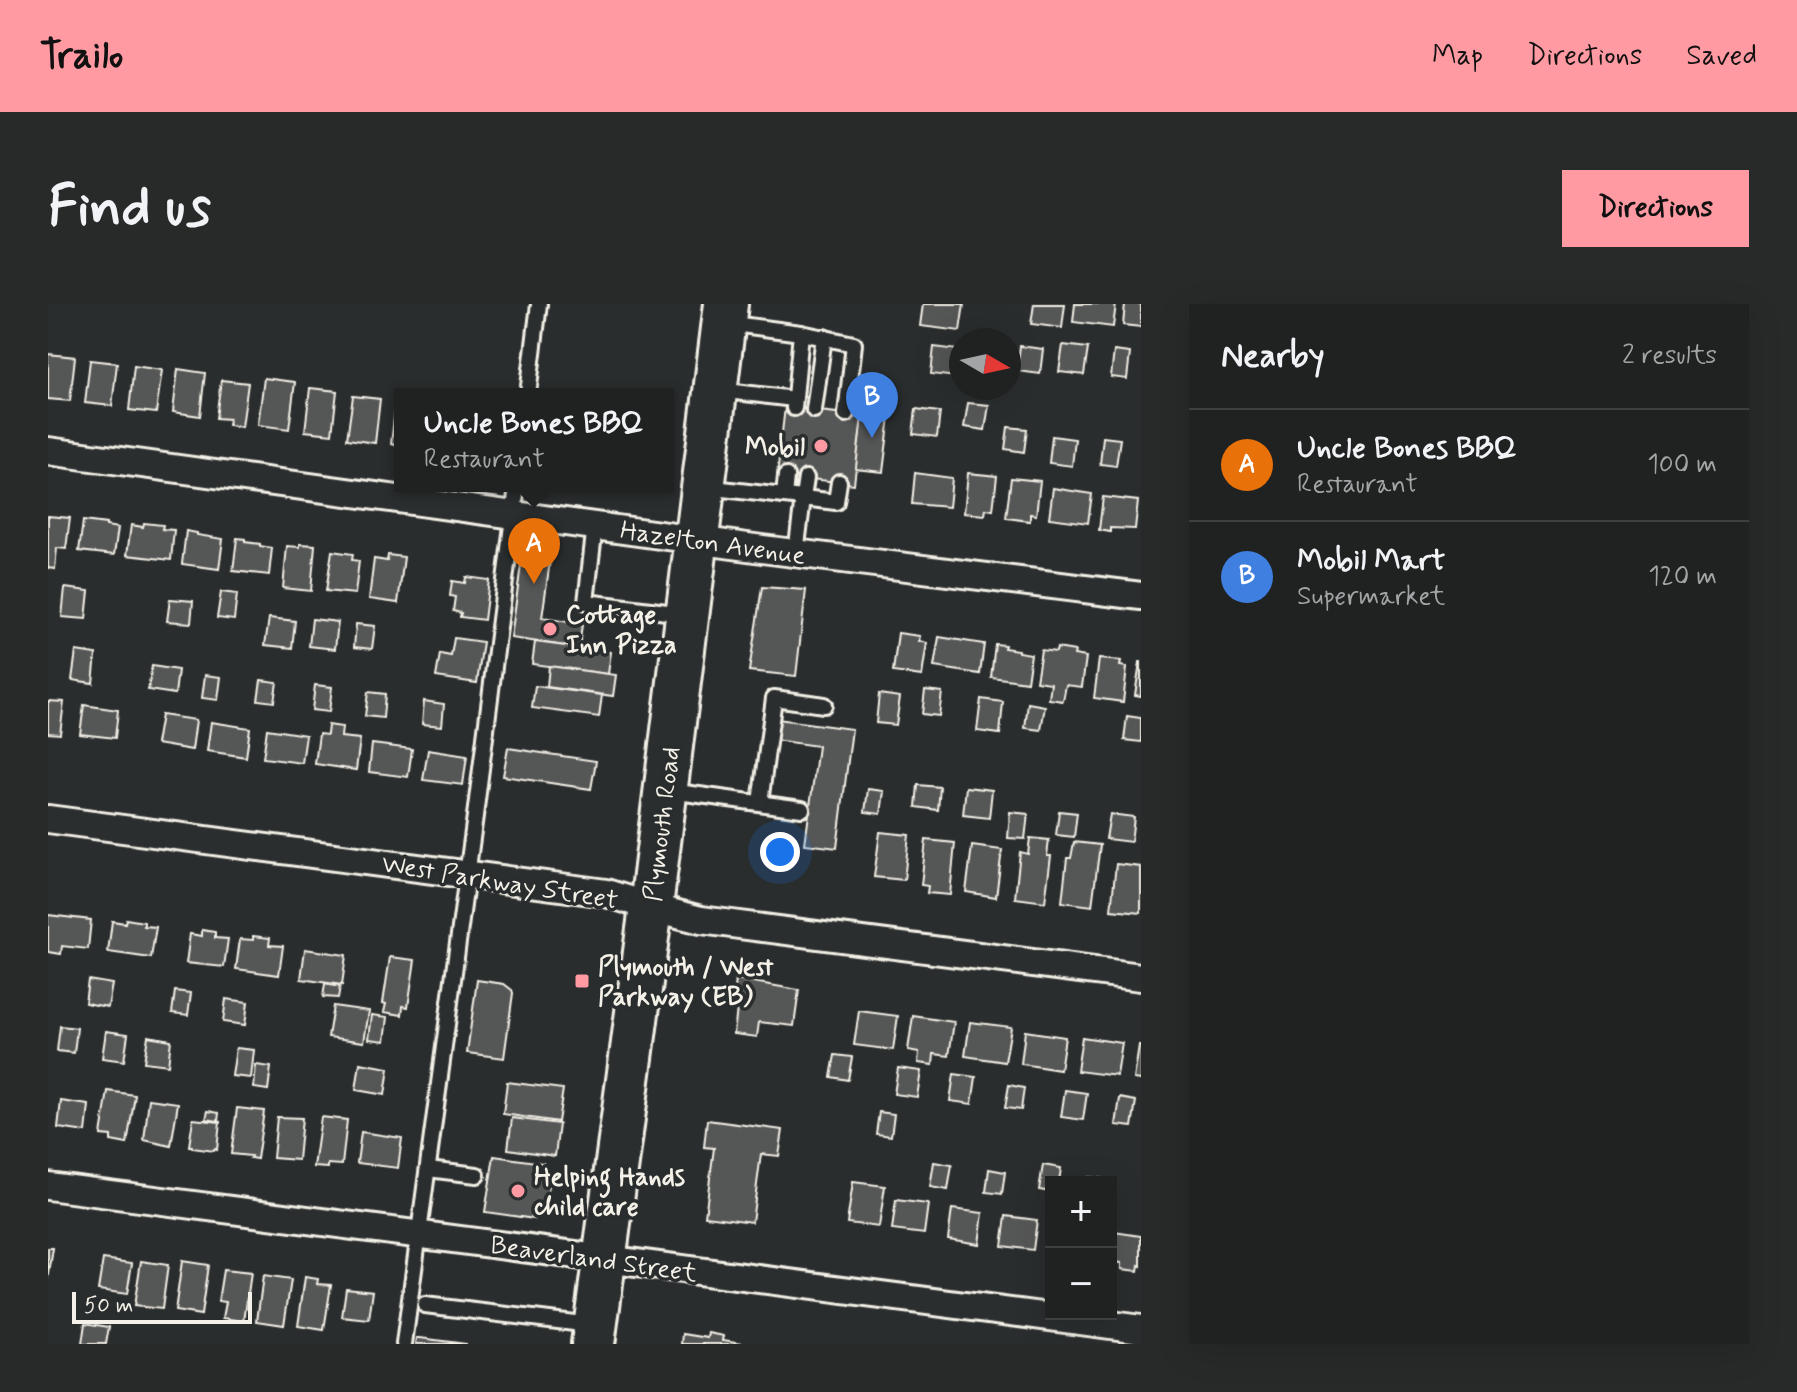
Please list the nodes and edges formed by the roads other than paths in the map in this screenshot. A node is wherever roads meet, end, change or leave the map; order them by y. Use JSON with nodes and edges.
{"nodes":[{"id":1,"x":539,"y":304,"type":"edge"},
{"id":2,"x":725,"y":314,"type":"edge"},
{"id":3,"x":801,"y":333,"type":"junction"},
{"id":4,"x":824,"y":337,"type":"junction"},
{"id":5,"x":529,"y":388,"type":"edge"},
{"id":6,"x":715,"y":389,"type":"junction"},
{"id":7,"x":814,"y":410,"type":"dead end"},
{"id":8,"x":846,"y":414,"type":"dead end"},
{"id":9,"x":48,"y":451,"type":"edge"},
{"id":10,"x":786,"y":476,"type":"dead end"},
{"id":11,"x":806,"y":478,"type":"dead end"},
{"id":12,"x":839,"y":482,"type":"dead end"},
{"id":13,"x":704,"y":487,"type":"junction"},
{"id":14,"x":516,"y":492,"type":"edge"},
{"id":15,"x":784,"y":496,"type":"junction"},
{"id":16,"x":803,"y":498,"type":"junction"},
{"id":17,"x":513,"y":514,"type":"junction"},
{"id":18,"x":595,"y":525,"type":"junction"},
{"id":19,"x":697,"y":539,"type":"junction"},
{"id":20,"x":796,"y":553,"type":"junction"},
{"id":21,"x":1141,"y":596,"type":"edge"},
{"id":22,"x":687,"y":615,"type":"junction"},
{"id":23,"x":824,"y":705,"type":"dead end"},
{"id":24,"x":665,"y":790,"type":"junction"},
{"id":25,"x":760,"y":803,"type":"junction"},
{"id":26,"x":802,"y":809,"type":"dead end"},
{"id":27,"x":48,"y":819,"type":"edge"},
{"id":28,"x":468,"y":874,"type":"junction"},
{"id":29,"x":651,"y":907,"type":"junction"},
{"id":30,"x":1141,"y":977,"type":"edge"},
{"id":31,"x":428,"y":1169,"type":"junction"},
{"id":32,"x":477,"y":1175,"type":"dead end"},
{"id":33,"x":48,"y":1186,"type":"edge"},
{"id":34,"x":419,"y":1235,"type":"junction"},
{"id":35,"x":605,"y":1260,"type":"junction"},
{"id":36,"x":425,"y":1305,"type":"dead end"},
{"id":37,"x":1141,"y":1329,"type":"edge"},
{"id":38,"x":594,"y":1335,"type":"edge"},
{"id":39,"x":404,"y":1344,"type":"edge"}],
"edges":[{"from":1,"to":5,"type":"lane"},
{"from":2,"to":3,"type":"lane"},
{"from":2,"to":6,"type":"main road","name":"Plymouth Road"},
{"from":3,"to":4,"type":"lane"},
{"from":3,"to":6,"type":"lane"},
{"from":4,"to":7,"type":"lane"},
{"from":4,"to":8,"type":"lane"},
{"from":6,"to":13,"type":"main road","name":"Plymouth Road"},
{"from":9,"to":17,"type":"street","name":"Hazelton Avenue"},
{"from":10,"to":15,"type":"lane"},
{"from":11,"to":16,"type":"lane"},
{"from":12,"to":16,"type":"lane"},
{"from":13,"to":15,"type":"lane"},
{"from":13,"to":19,"type":"main road","name":"Plymouth Road"},
{"from":14,"to":17,"type":"lane"},
{"from":15,"to":16,"type":"lane"},
{"from":16,"to":20,"type":"lane"},
{"from":17,"to":18,"type":"street","name":"Hazelton Avenue"},
{"from":17,"to":28,"type":"lane"},
{"from":18,"to":19,"type":"street","name":"Hazelton Avenue"},
{"from":18,"to":22,"type":"lane"},
{"from":19,"to":20,"type":"street","name":"Hazelton Avenue"},
{"from":19,"to":22,"type":"main road","name":"Plymouth Road"},
{"from":20,"to":21,"type":"street","name":"Hazelton Avenue"},
{"from":22,"to":24,"type":"main road","name":"Plymouth Road"},
{"from":23,"to":25,"type":"lane"},
{"from":24,"to":25,"type":"lane"},
{"from":24,"to":29,"type":"main road","name":"Plymouth Road"},
{"from":25,"to":26,"type":"lane"},
{"from":27,"to":28,"type":"street","name":"West Parkway Street"},
{"from":28,"to":29,"type":"street","name":"West Parkway Street"},
{"from":28,"to":31,"type":"lane"},
{"from":29,"to":30,"type":"street","name":"West Parkway Street"},
{"from":29,"to":35,"type":"main road","name":"Plymouth Road"},
{"from":31,"to":32,"type":"lane"},
{"from":31,"to":34,"type":"lane"},
{"from":33,"to":34,"type":"street","name":"Beaverland Street"},
{"from":34,"to":35,"type":"street","name":"Beaverland Street"},
{"from":34,"to":39,"type":"lane"},
{"from":35,"to":37,"type":"street","name":"Beaverland Street"},
{"from":35,"to":38,"type":"main road","name":"Plymouth Road"},
{"from":36,"to":38,"type":"lane"}]}
